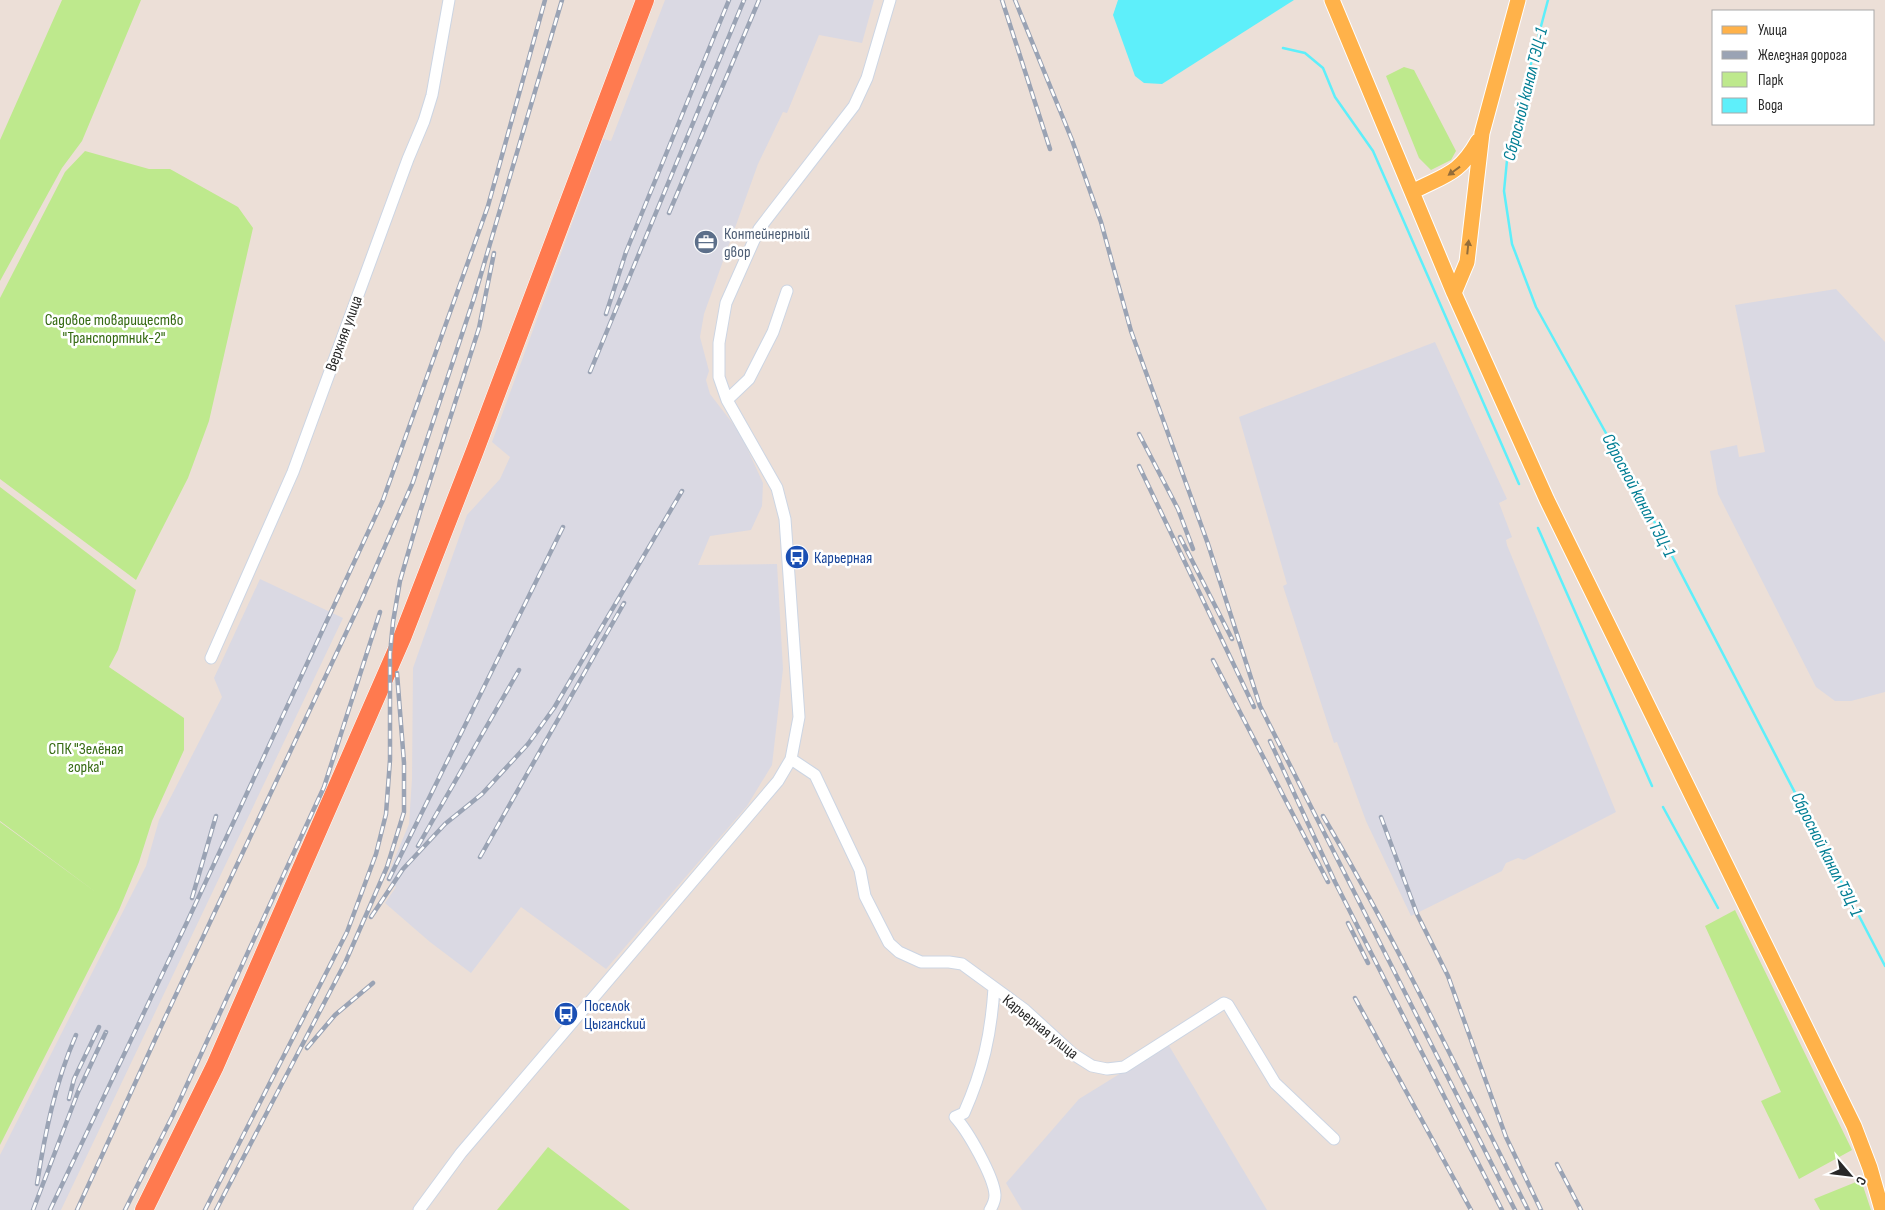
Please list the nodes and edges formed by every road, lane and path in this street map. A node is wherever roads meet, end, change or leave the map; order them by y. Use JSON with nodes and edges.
{"nodes":[{"id":1,"x":449,"y":0,"type":"edge"},
{"id":2,"x":645,"y":0,"type":"edge"},
{"id":3,"x":890,"y":0,"type":"edge"},
{"id":4,"x":1332,"y":0,"type":"edge"},
{"id":5,"x":1518,"y":0,"type":"edge"},
{"id":6,"x":1482,"y":133,"type":"junction"},
{"id":7,"x":1412,"y":192,"type":"junction"},
{"id":8,"x":787,"y":291,"type":"dead end"},
{"id":9,"x":1454,"y":293,"type":"junction"},
{"id":10,"x":727,"y":400,"type":"junction"},
{"id":11,"x":211,"y":658,"type":"dead end"},
{"id":12,"x":791,"y":759,"type":"junction"},
{"id":13,"x":994,"y":988,"type":"junction"},
{"id":14,"x":1334,"y":1139,"type":"dead end"},
{"id":15,"x":144,"y":1210,"type":"edge"},
{"id":16,"x":419,"y":1210,"type":"edge"},
{"id":17,"x":990,"y":1210,"type":"edge"},
{"id":18,"x":1882,"y":1210,"type":"edge"}],
"edges":[{"from":1,"to":11,"type":"street","name":"Верхняя улица"},
{"from":2,"to":15,"type":"highway"},
{"from":3,"to":10,"type":"street"},
{"from":4,"to":7,"type":"main road"},
{"from":5,"to":6,"type":"main road"},
{"from":6,"to":7,"type":"main road","one_way":true},
{"from":9,"to":6,"type":"main road","one_way":true},
{"from":7,"to":9,"type":"main road"},
{"from":8,"to":10,"type":"street"},
{"from":9,"to":18,"type":"main road"},
{"from":10,"to":12,"type":"street"},
{"from":12,"to":13,"type":"street","name":"Карьерная улица"},
{"from":12,"to":16,"type":"street"},
{"from":13,"to":14,"type":"street","name":"Карьерная улица"},
{"from":13,"to":17,"type":"street"}]}
